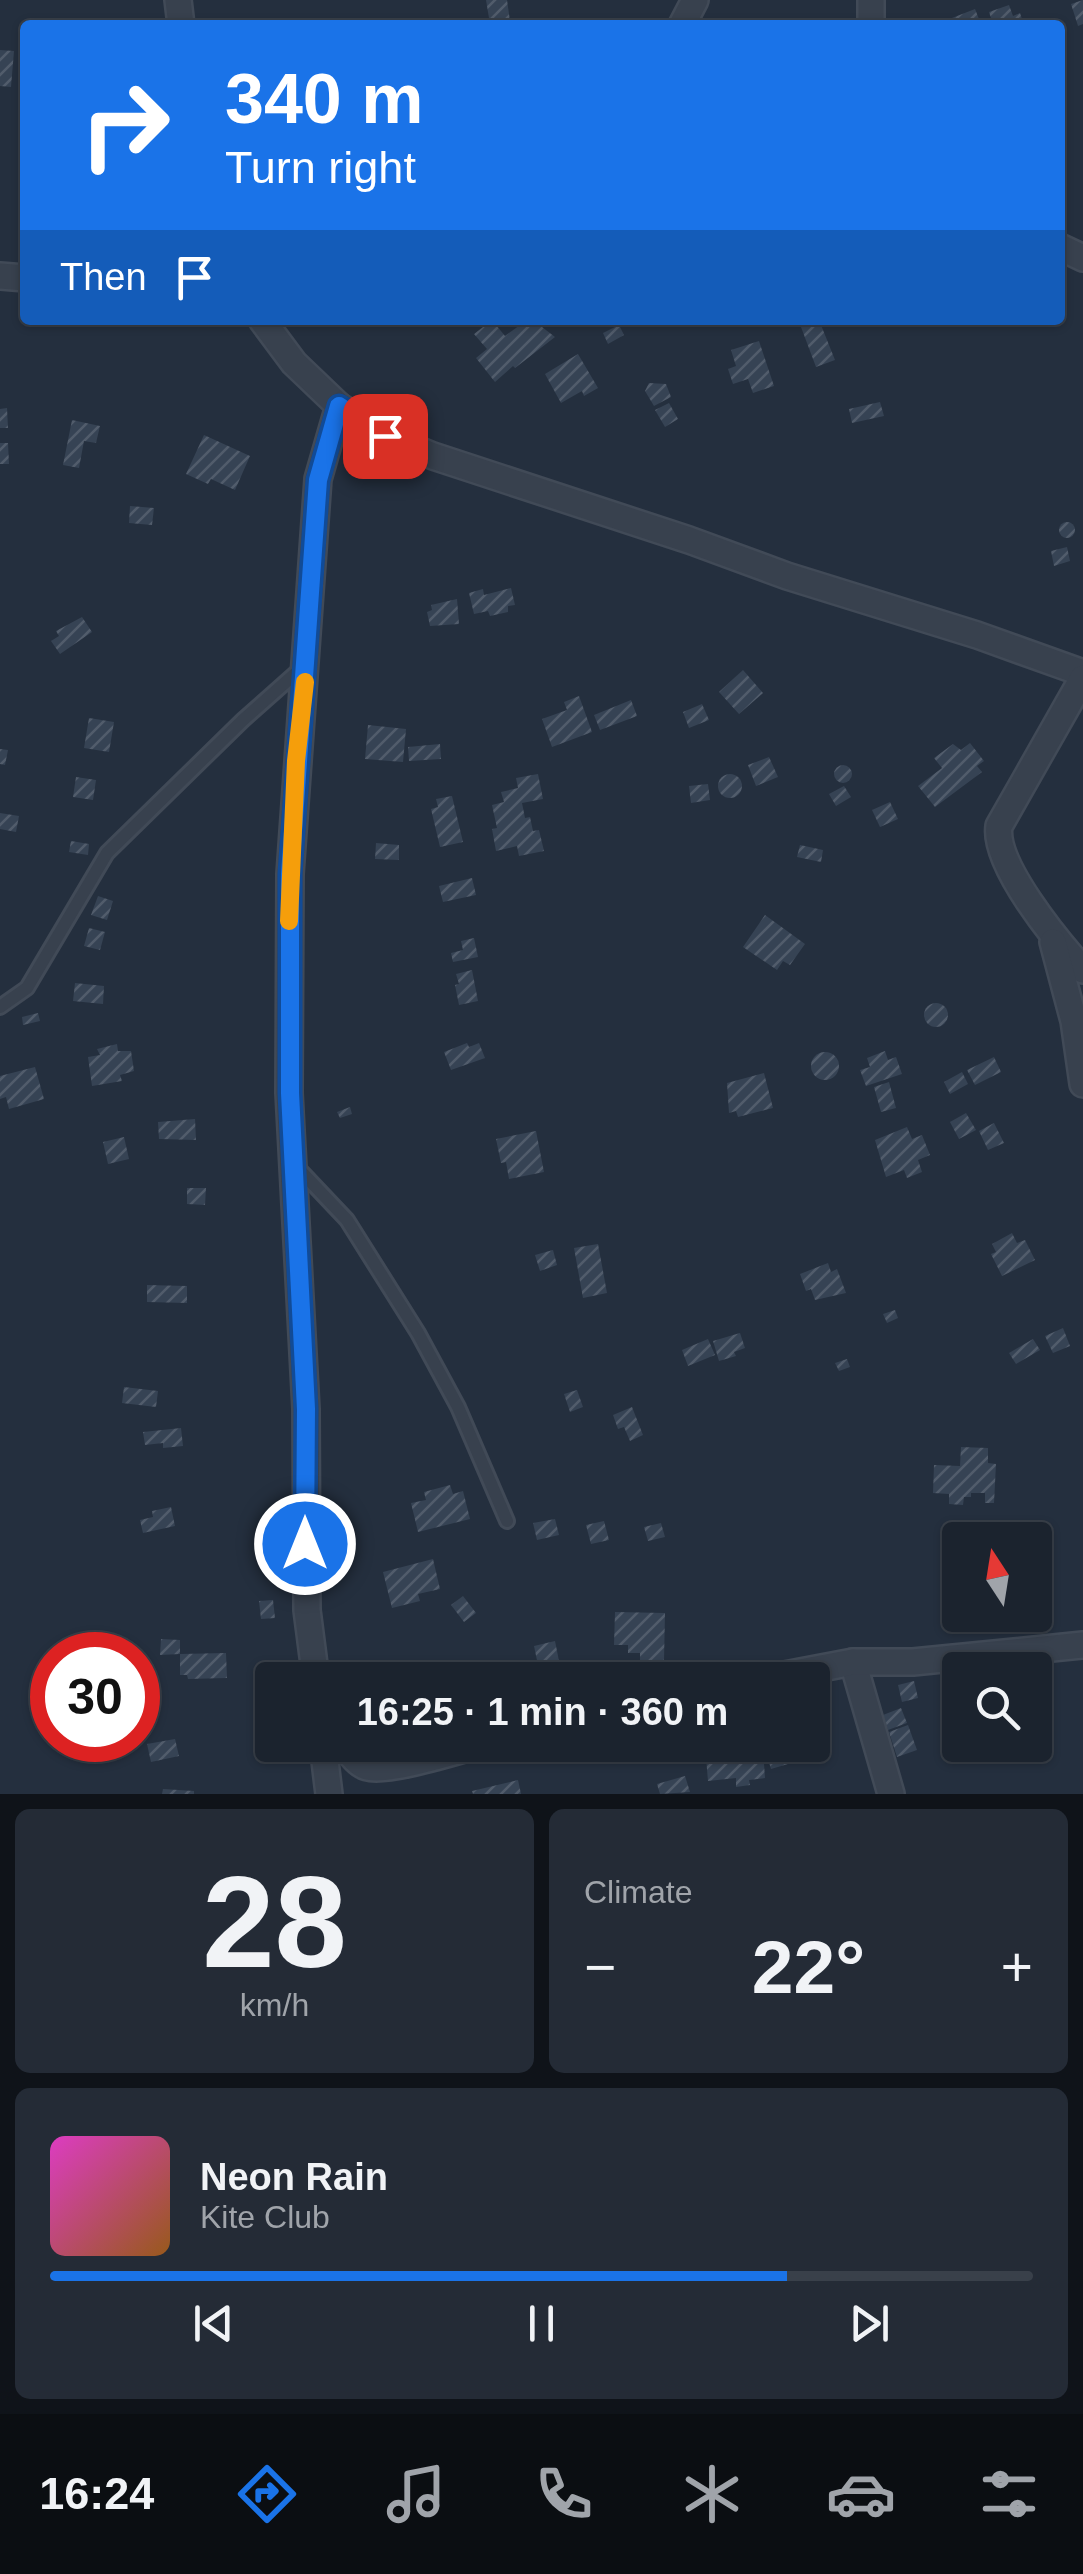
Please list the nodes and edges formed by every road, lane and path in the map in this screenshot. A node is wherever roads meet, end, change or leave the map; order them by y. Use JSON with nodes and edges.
{"nodes":[{"id":1,"x":266,"y":325,"type":"edge"},
{"id":2,"x":339,"y":406,"type":"junction"},
{"id":3,"x":307,"y":663,"type":"junction"},
{"id":4,"x":1083,"y":676,"type":"edge"},
{"id":5,"x":1052,"y":935,"type":"junction"},
{"id":6,"x":1083,"y":970,"type":"edge"},
{"id":7,"x":0,"y":1007,"type":"edge"},
{"id":8,"x":1083,"y":1084,"type":"edge"},
{"id":9,"x":293,"y":1164,"type":"junction"},
{"id":10,"x":507,"y":1521,"type":"dead end"},
{"id":11,"x":1083,"y":1644,"type":"edge"},
{"id":12,"x":314,"y":1662,"type":"edge"},
{"id":13,"x":853,"y":1662,"type":"junction"},
{"id":14,"x":830,"y":1666,"type":"edge"},
{"id":15,"x":326,"y":1762,"type":"edge"},
{"id":16,"x":360,"y":1762,"type":"edge"},
{"id":17,"x":408,"y":1762,"type":"edge"},
{"id":18,"x":329,"y":1794,"type":"edge"},
{"id":19,"x":892,"y":1794,"type":"edge"}],
"edges":[{"from":1,"to":2,"type":"street"},
{"from":2,"to":3,"type":"street"},
{"from":2,"to":4,"type":"street"},
{"from":3,"to":7,"type":"lane"},
{"from":3,"to":9,"type":"street"},
{"from":4,"to":5,"type":"street"},
{"from":5,"to":6,"type":"street"},
{"from":5,"to":8,"type":"street"},
{"from":9,"to":10,"type":"lane"},
{"from":9,"to":12,"type":"street"},
{"from":11,"to":13,"type":"street"},
{"from":13,"to":14,"type":"street"},
{"from":13,"to":19,"type":"street"},
{"from":15,"to":18,"type":"street"},
{"from":16,"to":17,"type":"street"}]}
